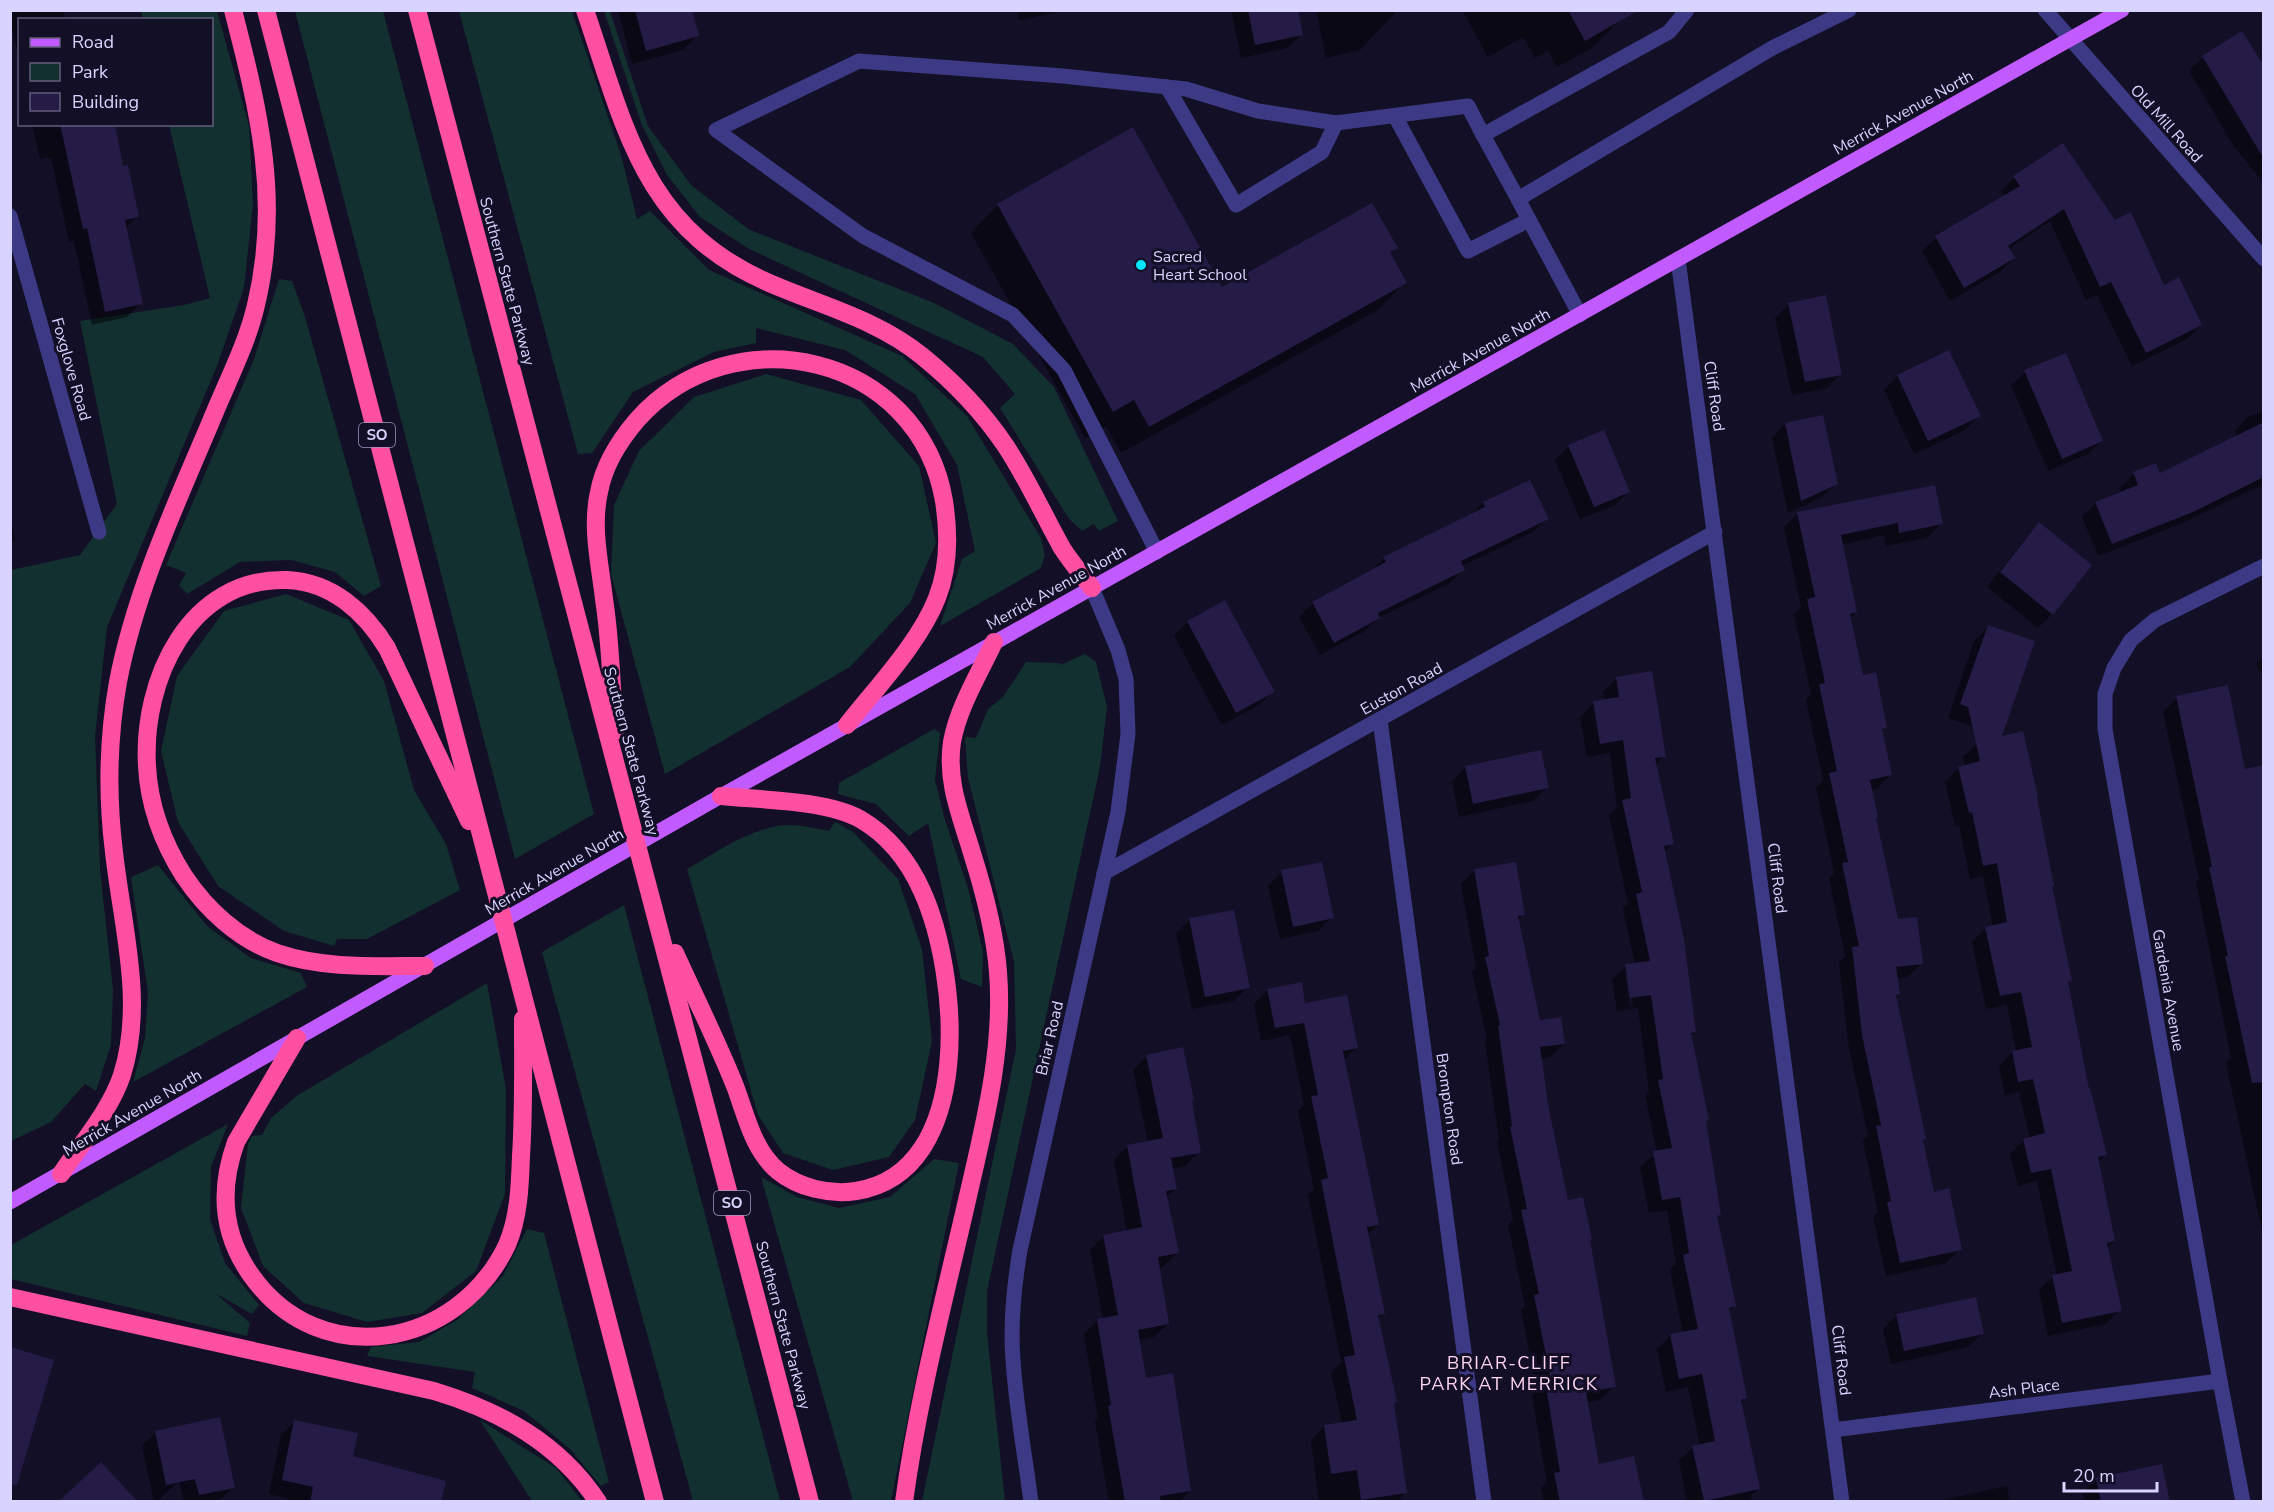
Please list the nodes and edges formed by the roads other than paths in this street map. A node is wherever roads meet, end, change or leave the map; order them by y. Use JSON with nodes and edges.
{"nodes":[{"id":1,"x":232,"y":10,"type":"edge"},
{"id":2,"x":266,"y":10,"type":"edge"},
{"id":3,"x":417,"y":10,"type":"edge"},
{"id":4,"x":585,"y":10,"type":"edge"},
{"id":5,"x":1687,"y":10,"type":"edge"},
{"id":6,"x":1849,"y":10,"type":"edge"},
{"id":7,"x":2045,"y":10,"type":"edge"},
{"id":8,"x":2122,"y":10,"type":"edge"},
{"id":9,"x":2069,"y":40,"type":"junction"},
{"id":10,"x":1167,"y":87,"type":"junction"},
{"id":11,"x":1395,"y":116,"type":"junction"},
{"id":12,"x":1336,"y":123,"type":"junction"},
{"id":13,"x":1483,"y":135,"type":"junction"},
{"id":14,"x":1518,"y":199,"type":"junction"},
{"id":15,"x":10,"y":216,"type":"edge"},
{"id":16,"x":1529,"y":220,"type":"junction"},
{"id":17,"x":1678,"y":259,"type":"junction"},
{"id":18,"x":2264,"y":259,"type":"edge"},
{"id":19,"x":1580,"y":315,"type":"junction"},
{"id":20,"x":99,"y":532,"type":"dead end"},
{"id":21,"x":1715,"y":532,"type":"junction"},
{"id":22,"x":1156,"y":552,"type":"junction"},
{"id":23,"x":2264,"y":566,"type":"edge"},
{"id":24,"x":1092,"y":588,"type":"junction"},
{"id":25,"x":994,"y":642,"type":"junction"},
{"id":26,"x":1380,"y":720,"type":"junction"},
{"id":27,"x":847,"y":725,"type":"junction"},
{"id":28,"x":618,"y":777,"type":"junction"},
{"id":29,"x":721,"y":796,"type":"junction"},
{"id":30,"x":488,"y":860,"type":"junction"},
{"id":31,"x":1104,"y":873,"type":"junction"},
{"id":32,"x":653,"y":904,"type":"junction"},
{"id":33,"x":425,"y":966,"type":"junction"},
{"id":34,"x":524,"y":993,"type":"junction"},
{"id":35,"x":297,"y":1038,"type":"junction"},
{"id":36,"x":61,"y":1174,"type":"junction"},
{"id":37,"x":10,"y":1202,"type":"edge"},
{"id":38,"x":10,"y":1297,"type":"edge"},
{"id":39,"x":2220,"y":1381,"type":"junction"},
{"id":40,"x":1833,"y":1430,"type":"junction"},
{"id":41,"x":598,"y":1502,"type":"edge"},
{"id":42,"x":655,"y":1502,"type":"edge"},
{"id":43,"x":810,"y":1502,"type":"edge"},
{"id":44,"x":904,"y":1502,"type":"edge"},
{"id":45,"x":1031,"y":1502,"type":"edge"},
{"id":46,"x":1484,"y":1502,"type":"edge"},
{"id":47,"x":1842,"y":1502,"type":"edge"},
{"id":48,"x":2243,"y":1502,"type":"edge"}],
"edges":[{"from":1,"to":36,"type":"highway"},
{"from":2,"to":30,"type":"highway","number":"SO"},
{"from":3,"to":28,"type":"highway","name":"Southern State Parkway","number":"SO"},
{"from":4,"to":24,"type":"highway"},
{"from":5,"to":13,"type":"street"},
{"from":6,"to":14,"type":"street"},
{"from":7,"to":9,"type":"street","name":"Old Mill Road"},
{"from":8,"to":9,"type":"main road","name":"Merrick Avenue North"},
{"from":9,"to":17,"type":"main road","name":"Merrick Avenue North"},
{"from":9,"to":18,"type":"street","name":"Old Mill Road"},
{"from":10,"to":12,"type":"street"},
{"from":10,"to":12,"type":"street"},
{"from":10,"to":22,"type":"street"},
{"from":11,"to":12,"type":"street"},
{"from":11,"to":13,"type":"street"},
{"from":11,"to":16,"type":"street"},
{"from":13,"to":14,"type":"street"},
{"from":14,"to":16,"type":"street"},
{"from":15,"to":20,"type":"street","name":"Foxglove Road"},
{"from":16,"to":19,"type":"street"},
{"from":17,"to":19,"type":"main road","name":"Merrick Avenue North"},
{"from":17,"to":21,"type":"street","name":"Cliff Road"},
{"from":19,"to":22,"type":"main road","name":"Merrick Avenue North"},
{"from":21,"to":26,"type":"street","name":"Euston Road"},
{"from":21,"to":40,"type":"street","name":"Cliff Road"},
{"from":22,"to":24,"type":"main road","name":"Merrick Avenue North"},
{"from":23,"to":39,"type":"street","name":"Gardenia Avenue"},
{"from":24,"to":25,"type":"main road","name":"Merrick Avenue North"},
{"from":24,"to":31,"type":"street","name":"Briar Road"},
{"from":25,"to":27,"type":"main road","name":"Merrick Avenue North"},
{"from":25,"to":44,"type":"highway"},
{"from":26,"to":31,"type":"street","name":"Euston Road"},
{"from":26,"to":46,"type":"street","name":"Brompton Road"},
{"from":27,"to":28,"type":"highway"},
{"from":27,"to":29,"type":"main road","name":"Merrick Avenue North"},
{"from":28,"to":32,"type":"highway","name":"Southern State Parkway","number":"SO"},
{"from":29,"to":32,"type":"highway"},
{"from":29,"to":33,"type":"main road","name":"Merrick Avenue North"},
{"from":30,"to":33,"type":"highway"},
{"from":30,"to":34,"type":"highway","number":"SO"},
{"from":31,"to":45,"type":"street","name":"Briar Road"},
{"from":32,"to":43,"type":"highway","name":"Southern State Parkway","number":"SO"},
{"from":33,"to":35,"type":"main road","name":"Merrick Avenue North"},
{"from":34,"to":35,"type":"highway"},
{"from":34,"to":42,"type":"highway","number":"SO"},
{"from":35,"to":36,"type":"main road","name":"Merrick Avenue North"},
{"from":36,"to":37,"type":"main road","name":"Merrick Avenue North"},
{"from":38,"to":41,"type":"highway"},
{"from":39,"to":40,"type":"street","name":"Ash Place"},
{"from":39,"to":48,"type":"street","name":"Gardenia Avenue"},
{"from":40,"to":47,"type":"street","name":"Cliff Road"}]}
